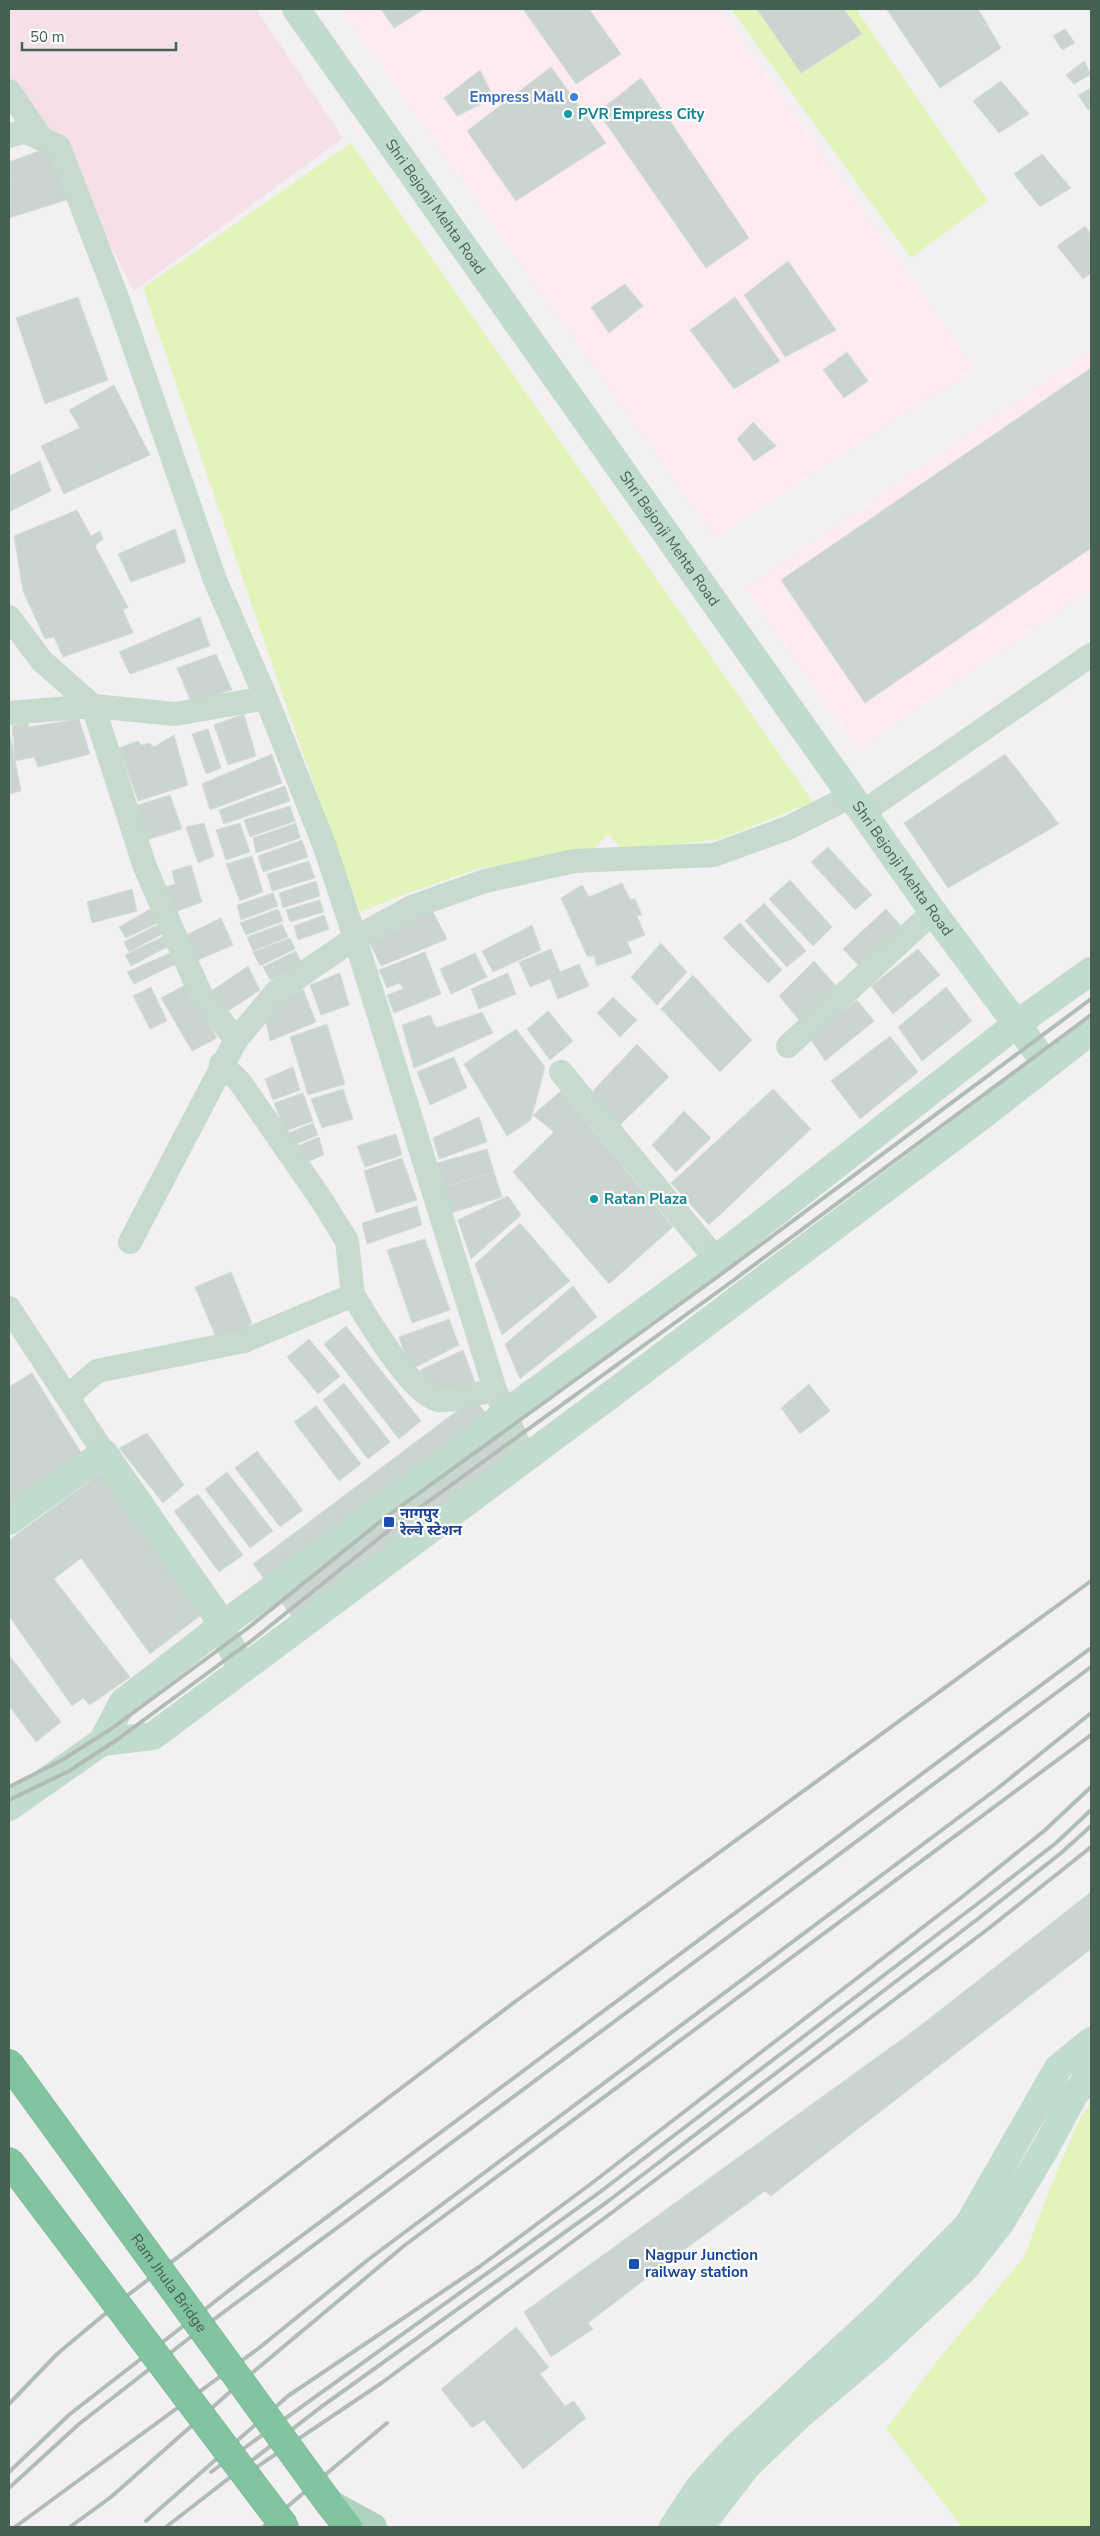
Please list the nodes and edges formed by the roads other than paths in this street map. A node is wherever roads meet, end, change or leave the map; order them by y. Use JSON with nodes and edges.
{"nodes":[{"id":1,"x":296,"y":9,"type":"edge"},
{"id":2,"x":9,"y":91,"type":"edge"},
{"id":3,"x":9,"y":136,"type":"edge"},
{"id":4,"x":42,"y":139,"type":"junction"},
{"id":5,"x":9,"y":617,"type":"edge"},
{"id":6,"x":1091,"y":655,"type":"edge"},
{"id":7,"x":266,"y":698,"type":"junction"},
{"id":8,"x":93,"y":706,"type":"junction"},
{"id":9,"x":9,"y":713,"type":"edge"},
{"id":10,"x":857,"y":804,"type":"junction"},
{"id":11,"x":933,"y":912,"type":"junction"},
{"id":12,"x":355,"y":938,"type":"junction"},
{"id":13,"x":1091,"y":971,"type":"edge"},
{"id":14,"x":1018,"y":1023,"type":"junction"},
{"id":15,"x":1091,"y":1030,"type":"edge"},
{"id":16,"x":236,"y":1040,"type":"junction"},
{"id":17,"x":788,"y":1046,"type":"dead end"},
{"id":18,"x":221,"y":1064,"type":"junction"},
{"id":19,"x":1047,"y":1065,"type":"junction"},
{"id":20,"x":561,"y":1072,"type":"dead end"},
{"id":21,"x":130,"y":1242,"type":"dead end"},
{"id":22,"x":716,"y":1259,"type":"junction"},
{"id":23,"x":353,"y":1295,"type":"junction"},
{"id":24,"x":9,"y":1308,"type":"edge"},
{"id":25,"x":67,"y":1397,"type":"junction"},
{"id":26,"x":499,"y":1402,"type":"junction"},
{"id":27,"x":104,"y":1453,"type":"junction"},
{"id":28,"x":525,"y":1459,"type":"junction"},
{"id":29,"x":9,"y":1521,"type":"edge"},
{"id":30,"x":220,"y":1627,"type":"junction"},
{"id":31,"x":243,"y":1668,"type":"junction"},
{"id":32,"x":102,"y":1742,"type":"junction"},
{"id":33,"x":9,"y":1807,"type":"edge"},
{"id":34,"x":1091,"y":2041,"type":"edge"},
{"id":35,"x":9,"y":2063,"type":"edge"},
{"id":36,"x":1091,"y":2074,"type":"edge"},
{"id":37,"x":9,"y":2161,"type":"edge"},
{"id":38,"x":329,"y":2503,"type":"junction"},
{"id":39,"x":285,"y":2527,"type":"edge"},
{"id":40,"x":348,"y":2527,"type":"edge"},
{"id":41,"x":373,"y":2527,"type":"edge"},
{"id":42,"x":673,"y":2527,"type":"edge"},
{"id":43,"x":700,"y":2527,"type":"edge"}],
"edges":[{"from":1,"to":10,"type":"main road","name":"Shri Bejonji Mehta Road"},
{"from":2,"to":4,"type":"street"},
{"from":3,"to":4,"type":"street"},
{"from":4,"to":7,"type":"street"},
{"from":5,"to":8,"type":"street"},
{"from":6,"to":10,"type":"street"},
{"from":7,"to":8,"type":"street"},
{"from":7,"to":12,"type":"street"},
{"from":8,"to":9,"type":"street"},
{"from":8,"to":16,"type":"street"},
{"from":10,"to":11,"type":"main road","name":"Shri Bejonji Mehta Road"},
{"from":10,"to":12,"type":"street"},
{"from":11,"to":14,"type":"main road","name":"Shri Bejonji Mehta Road"},
{"from":11,"to":17,"type":"street"},
{"from":12,"to":16,"type":"street"},
{"from":12,"to":26,"type":"street"},
{"from":13,"to":14,"type":"main road"},
{"from":14,"to":19,"type":"main road","name":"Shri Bejonji Mehta Road"},
{"from":14,"to":22,"type":"main road"},
{"from":15,"to":19,"type":"main road"},
{"from":16,"to":18,"type":"street"},
{"from":18,"to":21,"type":"street"},
{"from":18,"to":23,"type":"street"},
{"from":19,"to":28,"type":"main road"},
{"from":20,"to":22,"type":"street"},
{"from":22,"to":26,"type":"main road"},
{"from":23,"to":25,"type":"street"},
{"from":23,"to":26,"type":"street"},
{"from":24,"to":25,"type":"street"},
{"from":25,"to":27,"type":"street"},
{"from":26,"to":28,"type":"street"},
{"from":26,"to":30,"type":"main road"},
{"from":27,"to":29,"type":"main road"},
{"from":27,"to":30,"type":"main road"},
{"from":28,"to":31,"type":"main road"},
{"from":30,"to":31,"type":"main road"},
{"from":30,"to":32,"type":"main road"},
{"from":31,"to":32,"type":"main road"},
{"from":32,"to":33,"type":"main road"},
{"from":34,"to":42,"type":"main road"},
{"from":35,"to":38,"type":"highway","name":"Ram Jhula Bridge","bridge":true},
{"from":36,"to":43,"type":"main road"},
{"from":37,"to":39,"type":"highway","bridge":true},
{"from":38,"to":40,"type":"highway","name":"Ram Jhula Bridge"},
{"from":38,"to":41,"type":"main road"}]}
